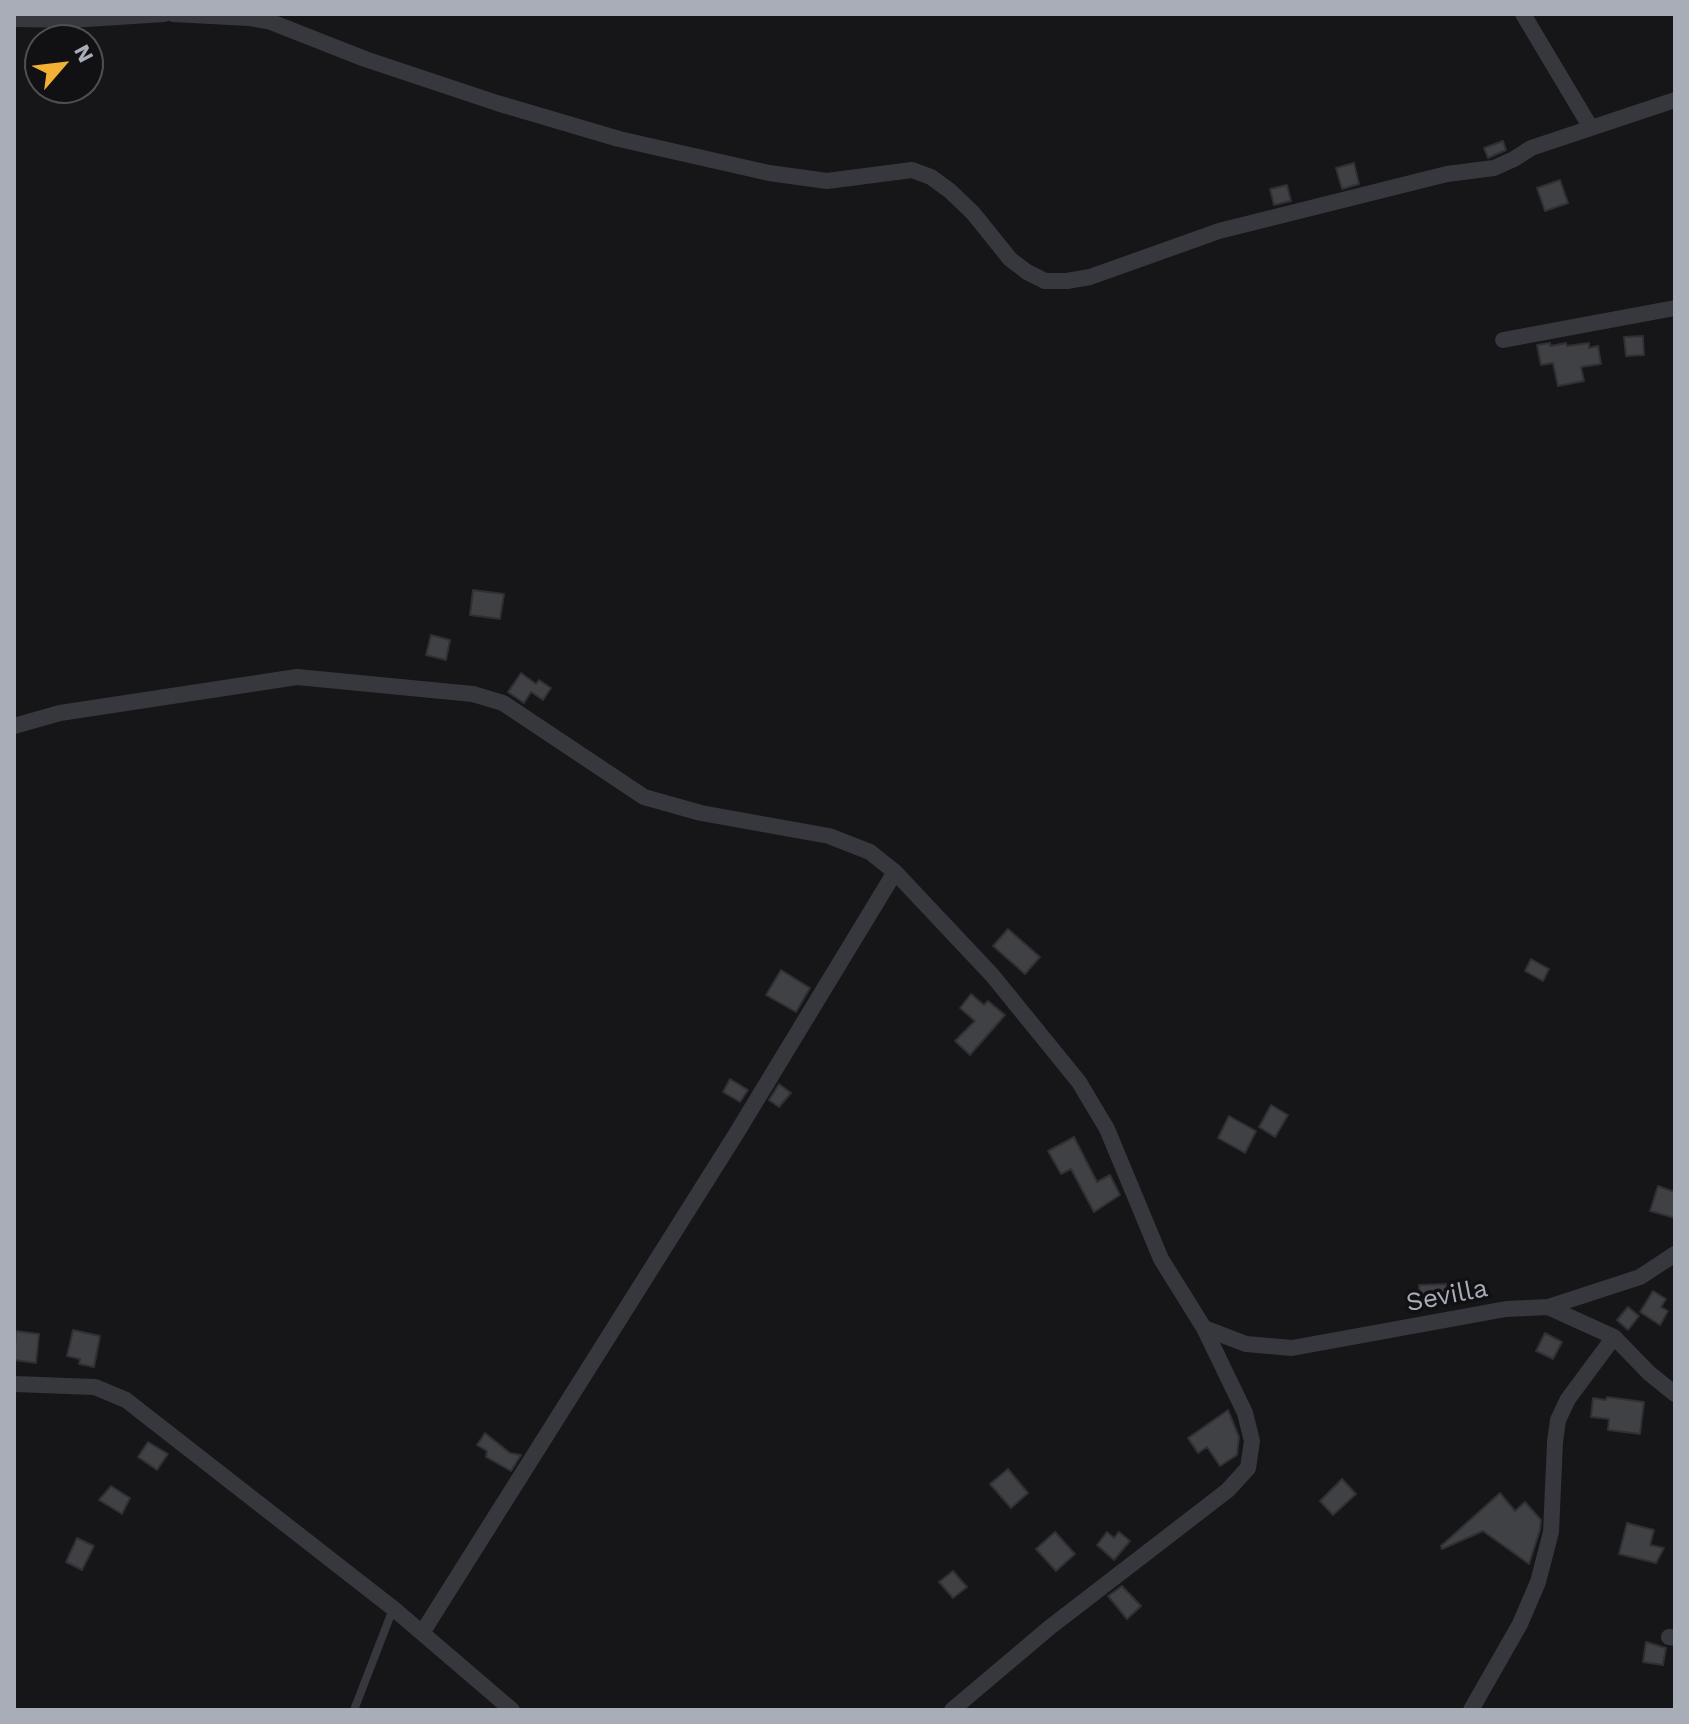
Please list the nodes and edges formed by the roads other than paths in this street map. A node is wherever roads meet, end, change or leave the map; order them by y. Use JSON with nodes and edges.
{"nodes":[{"id":1,"x":164,"y":14,"type":"edge"},
{"id":2,"x":173,"y":14,"type":"edge"},
{"id":3,"x":1523,"y":14,"type":"edge"},
{"id":4,"x":14,"y":19,"type":"edge"},
{"id":5,"x":1675,"y":100,"type":"edge"},
{"id":6,"x":1591,"y":128,"type":"junction"},
{"id":7,"x":1675,"y":308,"type":"edge"},
{"id":8,"x":1503,"y":340,"type":"dead end"},
{"id":9,"x":14,"y":726,"type":"edge"},
{"id":10,"x":895,"y":872,"type":"junction"},
{"id":11,"x":1675,"y":1254,"type":"edge"},
{"id":12,"x":1548,"y":1307,"type":"junction"},
{"id":13,"x":1204,"y":1328,"type":"junction"},
{"id":14,"x":1614,"y":1337,"type":"junction"},
{"id":15,"x":14,"y":1384,"type":"edge"},
{"id":16,"x":1675,"y":1394,"type":"edge"},
{"id":17,"x":394,"y":1609,"type":"junction"},
{"id":18,"x":422,"y":1633,"type":"junction"},
{"id":19,"x":354,"y":1710,"type":"edge"},
{"id":20,"x":512,"y":1710,"type":"edge"},
{"id":21,"x":952,"y":1710,"type":"edge"},
{"id":22,"x":1471,"y":1710,"type":"edge"}],
"edges":[{"from":1,"to":4,"type":"street"},
{"from":2,"to":6,"type":"street"},
{"from":3,"to":6,"type":"street"},
{"from":5,"to":6,"type":"street"},
{"from":7,"to":8,"type":"street"},
{"from":9,"to":10,"type":"street"},
{"from":10,"to":13,"type":"street"},
{"from":10,"to":18,"type":"street"},
{"from":11,"to":12,"type":"street"},
{"from":12,"to":13,"type":"street","name":"Sevilla"},
{"from":12,"to":14,"type":"street","name":"Sevilla"},
{"from":13,"to":21,"type":"street"},
{"from":14,"to":16,"type":"street","name":"Sevilla"},
{"from":14,"to":22,"type":"street"},
{"from":15,"to":17,"type":"street"},
{"from":17,"to":18,"type":"street"},
{"from":17,"to":19,"type":"lane"},
{"from":18,"to":20,"type":"street"}]}
